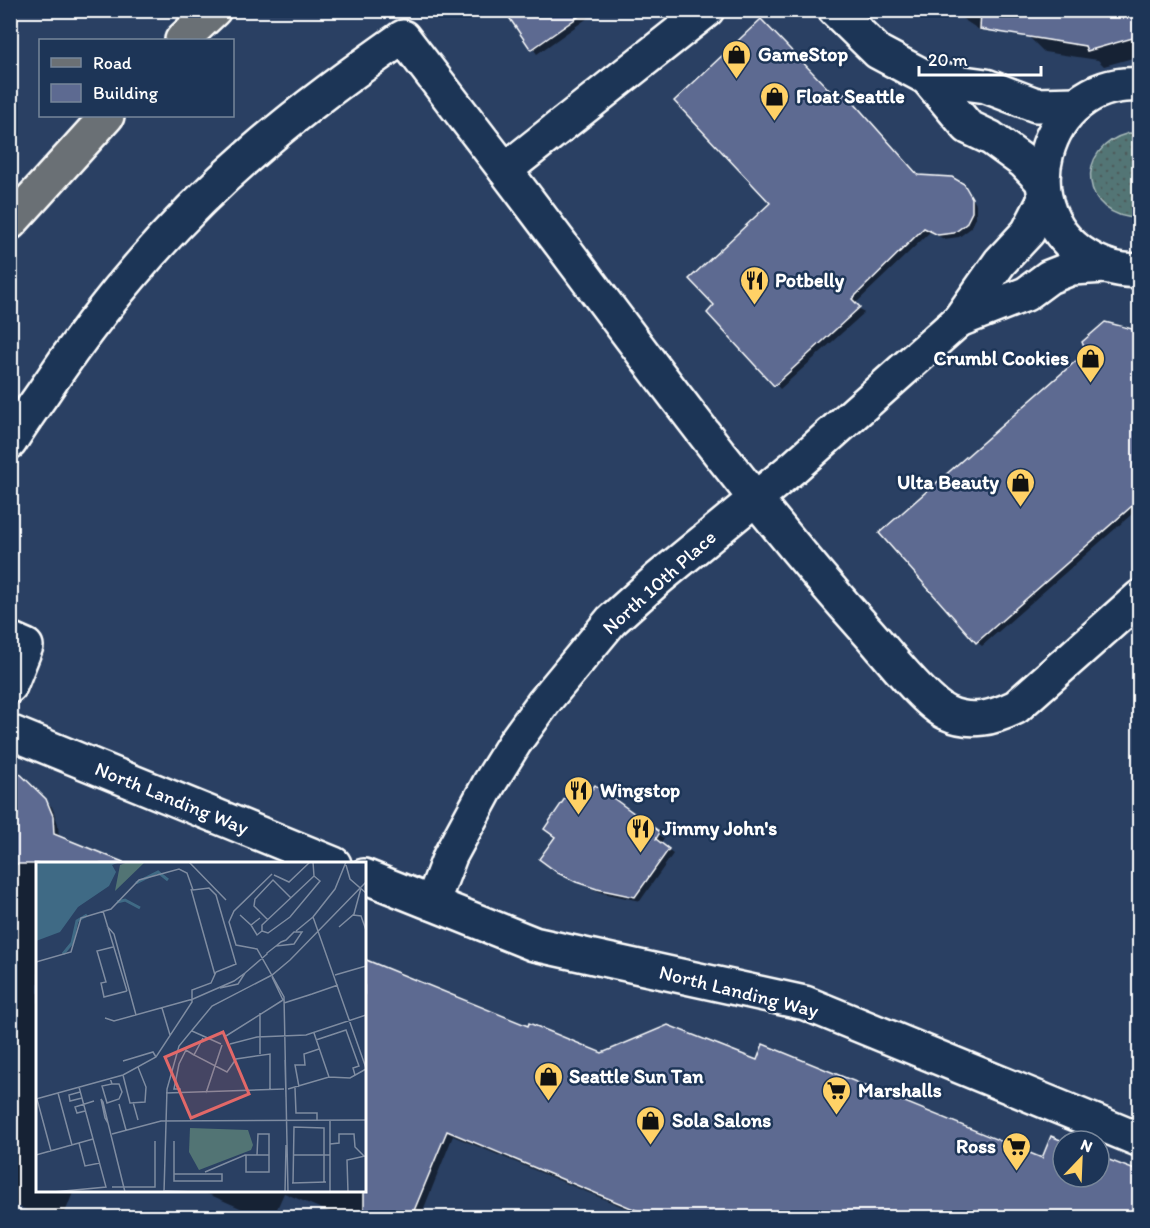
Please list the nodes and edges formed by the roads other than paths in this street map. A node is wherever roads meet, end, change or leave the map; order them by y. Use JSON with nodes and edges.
{"nodes":[{"id":1,"x":214,"y":10,"type":"edge"},
{"id":2,"x":707,"y":10,"type":"edge"},
{"id":3,"x":835,"y":10,"type":"edge"},
{"id":4,"x":183,"y":39,"type":"edge"},
{"id":5,"x":927,"y":78,"type":"junction"},
{"id":6,"x":1140,"y":85,"type":"edge"},
{"id":7,"x":1077,"y":104,"type":"junction"},
{"id":8,"x":106,"y":117,"type":"edge"},
{"id":9,"x":505,"y":170,"type":"junction"},
{"id":10,"x":1043,"y":190,"type":"junction"},
{"id":11,"x":10,"y":223,"type":"edge"},
{"id":12,"x":1106,"y":266,"type":"junction"},
{"id":13,"x":1140,"y":270,"type":"edge"},
{"id":14,"x":959,"y":320,"type":"junction"},
{"id":15,"x":10,"y":442,"type":"edge"},
{"id":16,"x":755,"y":499,"type":"junction"},
{"id":17,"x":1140,"y":597,"type":"edge"},
{"id":18,"x":10,"y":639,"type":"edge"},
{"id":19,"x":10,"y":686,"type":"edge"},
{"id":20,"x":10,"y":732,"type":"edge"},
{"id":21,"x":329,"y":862,"type":"edge"},
{"id":22,"x":366,"y":877,"type":"edge"},
{"id":23,"x":432,"y":903,"type":"junction"},
{"id":24,"x":1140,"y":1140,"type":"edge"}],
"edges":[{"from":1,"to":4,"type":"main road"},
{"from":2,"to":9,"type":"street"},
{"from":3,"to":5,"type":"street"},
{"from":5,"to":7,"type":"street"},
{"from":5,"to":10,"type":"street"},
{"from":6,"to":7,"type":"street"},
{"from":7,"to":10,"type":"street"},
{"from":8,"to":11,"type":"main road"},
{"from":9,"to":15,"type":"street"},
{"from":9,"to":16,"type":"street"},
{"from":10,"to":12,"type":"street"},
{"from":10,"to":14,"type":"street","name":"North 10th Place"},
{"from":12,"to":13,"type":"street"},
{"from":12,"to":14,"type":"street","name":"North 10th Place"},
{"from":14,"to":16,"type":"street","name":"North 10th Place"},
{"from":16,"to":17,"type":"street"},
{"from":16,"to":23,"type":"street","name":"North 10th Place"},
{"from":18,"to":19,"type":"street"},
{"from":20,"to":21,"type":"street","name":"North Landing Way"},
{"from":22,"to":23,"type":"street","name":"North Landing Way"},
{"from":23,"to":24,"type":"street","name":"North Landing Way"}]}
